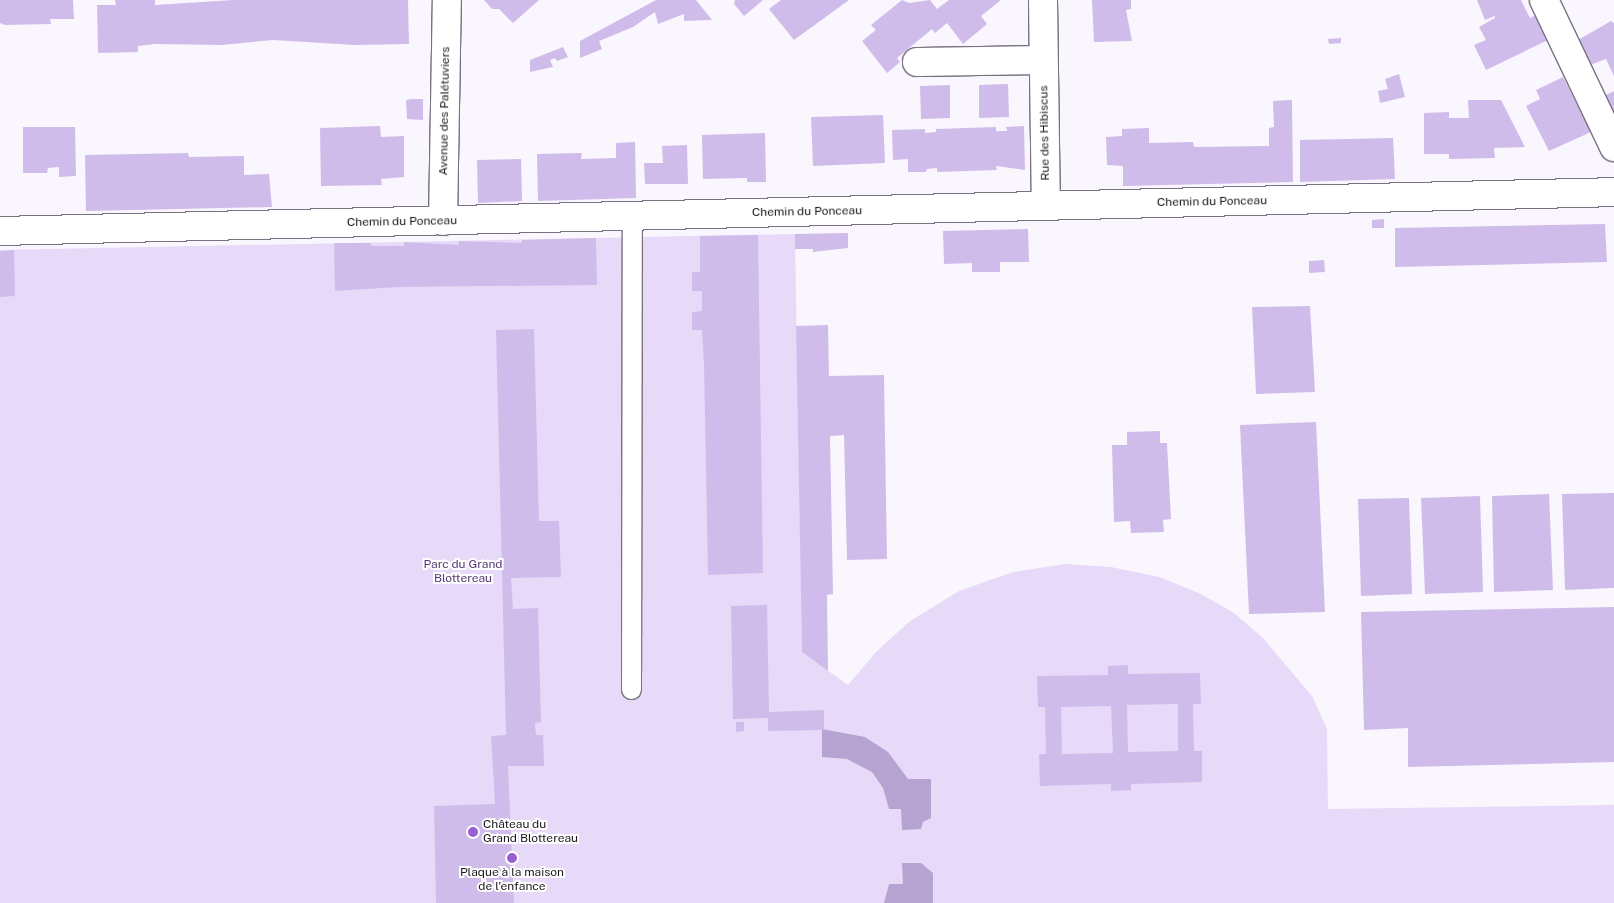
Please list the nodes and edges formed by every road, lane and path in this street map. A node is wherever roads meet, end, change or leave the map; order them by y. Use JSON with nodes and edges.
{"nodes":[{"id":1,"x":447,"y":0,"type":"edge"},
{"id":2,"x":1043,"y":0,"type":"edge"},
{"id":3,"x":1544,"y":0,"type":"edge"},
{"id":4,"x":1043,"y":60,"type":"junction"},
{"id":5,"x":917,"y":62,"type":"dead end"},
{"id":6,"x":1614,"y":147,"type":"edge"},
{"id":7,"x":1614,"y":192,"type":"edge"},
{"id":8,"x":1046,"y":206,"type":"junction"},
{"id":9,"x":632,"y":216,"type":"junction"},
{"id":10,"x":444,"y":221,"type":"junction"},
{"id":11,"x":0,"y":231,"type":"edge"},
{"id":12,"x":631,"y":689,"type":"dead end"}],
"edges":[{"from":1,"to":10,"type":"street","name":"Avenue des Palétuviers"},
{"from":2,"to":4,"type":"street","name":"Rue des Hibiscus"},
{"from":3,"to":6,"type":"street"},
{"from":4,"to":5,"type":"street"},
{"from":4,"to":8,"type":"street","name":"Rue des Hibiscus"},
{"from":7,"to":8,"type":"street","name":"Chemin du Ponceau"},
{"from":8,"to":9,"type":"street","name":"Chemin du Ponceau"},
{"from":9,"to":10,"type":"street","name":"Chemin du Ponceau"},
{"from":9,"to":12,"type":"lane"},
{"from":10,"to":11,"type":"street","name":"Chemin du Ponceau"}]}
